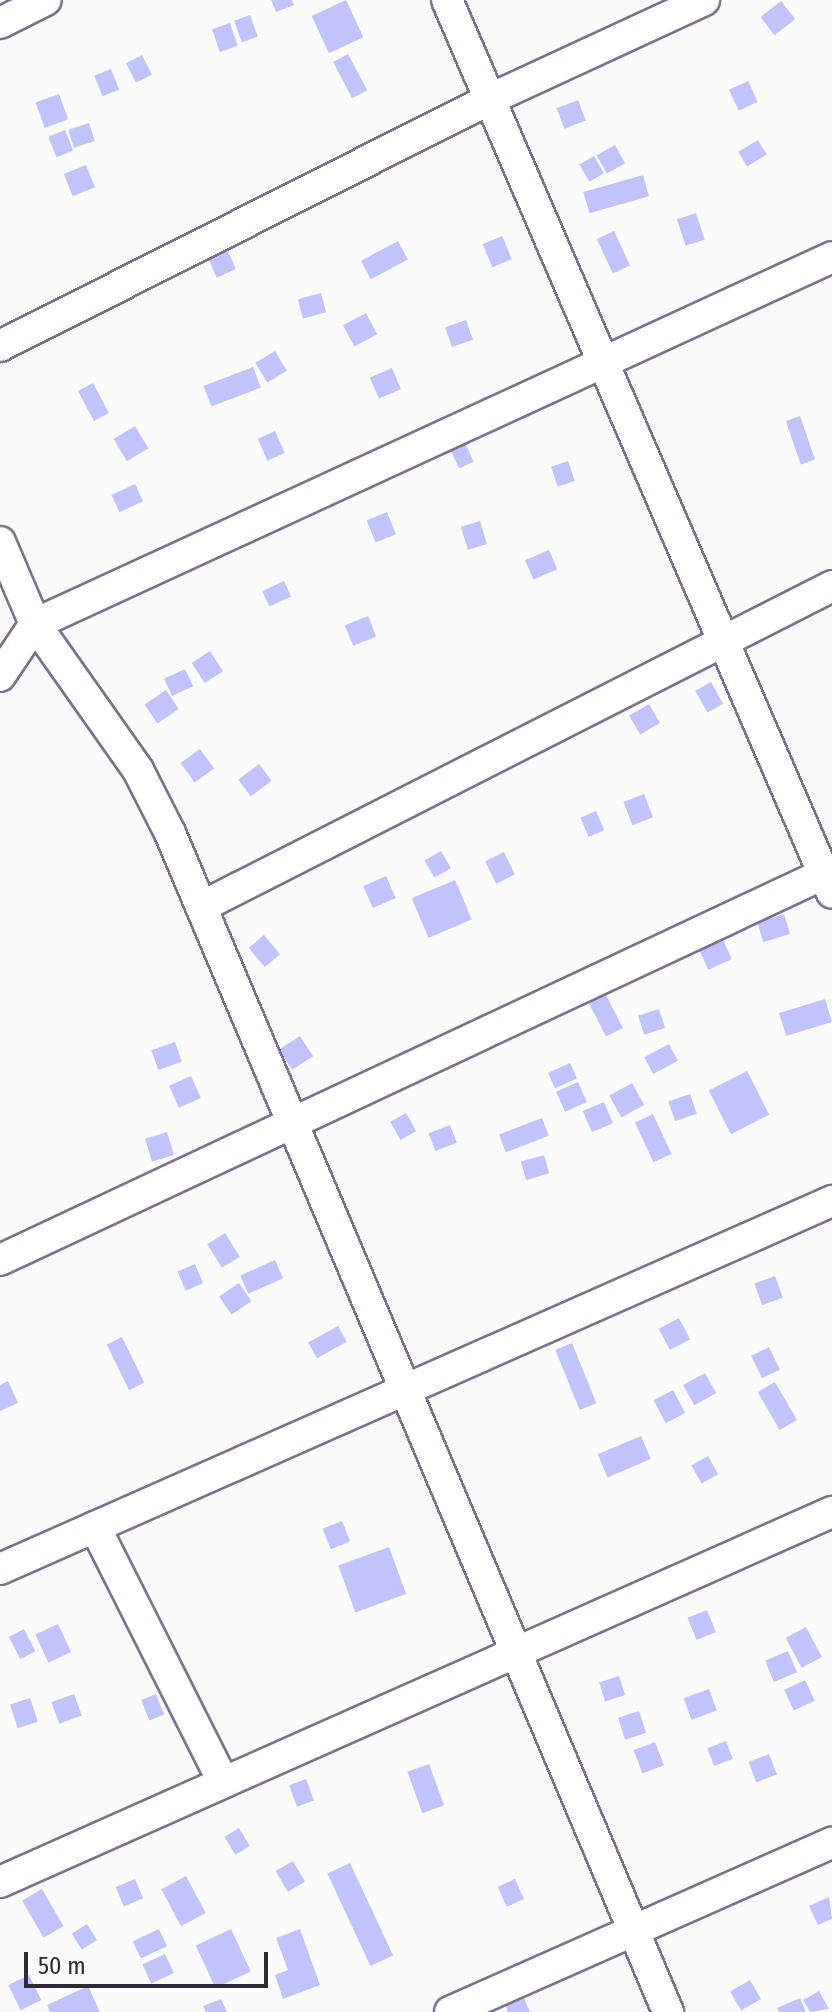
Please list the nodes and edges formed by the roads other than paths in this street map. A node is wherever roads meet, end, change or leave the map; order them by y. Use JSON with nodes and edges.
{"nodes":[{"id":1,"x":46,"y":0,"type":"edge"},
{"id":2,"x":447,"y":0,"type":"edge"},
{"id":3,"x":704,"y":0,"type":"edge"},
{"id":4,"x":0,"y":23,"type":"edge"},
{"id":5,"x":488,"y":100,"type":"junction"},
{"id":6,"x":832,"y":257,"type":"edge"},
{"id":7,"x":0,"y":346,"type":"edge"},
{"id":8,"x":596,"y":360,"type":"junction"},
{"id":9,"x":0,"y":542,"type":"edge"},
{"id":10,"x":832,"y":586,"type":"edge"},
{"id":11,"x":35,"y":624,"type":"junction"},
{"id":12,"x":725,"y":637,"type":"junction"},
{"id":13,"x":0,"y":676,"type":"edge"},
{"id":14,"x":829,"y":879,"type":"edge"},
{"id":15,"x":201,"y":907,"type":"junction"},
{"id":16,"x":287,"y":1125,"type":"junction"},
{"id":17,"x":832,"y":1201,"type":"edge"},
{"id":18,"x":0,"y":1260,"type":"edge"},
{"id":19,"x":403,"y":1391,"type":"junction"},
{"id":20,"x":832,"y":1512,"type":"edge"},
{"id":21,"x":95,"y":1527,"type":"junction"},
{"id":22,"x":0,"y":1569,"type":"edge"},
{"id":23,"x":514,"y":1651,"type":"junction"},
{"id":24,"x":222,"y":1780,"type":"junction"},
{"id":25,"x":832,"y":1843,"type":"edge"},
{"id":26,"x":0,"y":1882,"type":"edge"},
{"id":27,"x":634,"y":1932,"type":"junction"},
{"id":28,"x":450,"y":2012,"type":"edge"},
{"id":29,"x":668,"y":2012,"type":"edge"}],
"edges":[{"from":1,"to":4,"type":"street"},
{"from":2,"to":5,"type":"street"},
{"from":3,"to":5,"type":"street"},
{"from":5,"to":7,"type":"street"},
{"from":5,"to":8,"type":"street"},
{"from":6,"to":8,"type":"street"},
{"from":8,"to":11,"type":"street"},
{"from":8,"to":12,"type":"street"},
{"from":9,"to":11,"type":"street"},
{"from":10,"to":12,"type":"street"},
{"from":11,"to":13,"type":"street"},
{"from":11,"to":15,"type":"street"},
{"from":12,"to":14,"type":"street"},
{"from":12,"to":15,"type":"street"},
{"from":14,"to":16,"type":"street"},
{"from":15,"to":16,"type":"street"},
{"from":16,"to":18,"type":"street"},
{"from":16,"to":19,"type":"street"},
{"from":17,"to":19,"type":"street"},
{"from":19,"to":21,"type":"street"},
{"from":19,"to":23,"type":"street"},
{"from":20,"to":23,"type":"street"},
{"from":21,"to":22,"type":"street"},
{"from":21,"to":24,"type":"street"},
{"from":23,"to":24,"type":"street"},
{"from":23,"to":27,"type":"street"},
{"from":24,"to":26,"type":"street"},
{"from":25,"to":27,"type":"street"},
{"from":27,"to":28,"type":"street"},
{"from":27,"to":29,"type":"street"}]}
